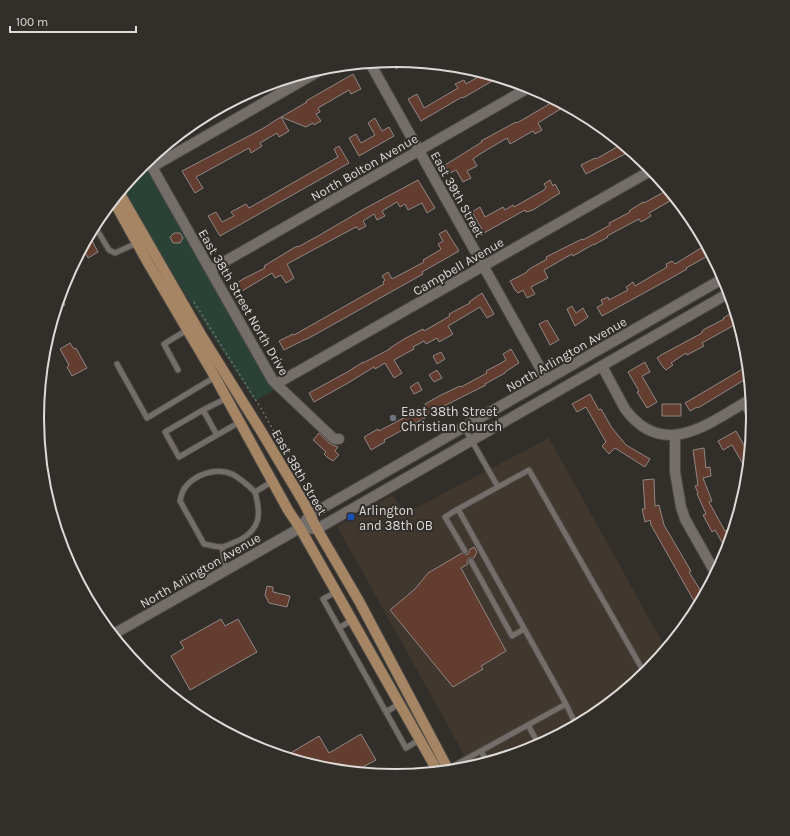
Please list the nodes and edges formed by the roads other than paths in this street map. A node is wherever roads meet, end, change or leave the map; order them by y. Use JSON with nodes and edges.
{"nodes":[{"id":1,"x":373,"y":68,"type":"edge"},
{"id":2,"x":304,"y":79,"type":"edge"},
{"id":3,"x":522,"y":91,"type":"edge"},
{"id":4,"x":419,"y":150,"type":"junction"},
{"id":5,"x":161,"y":157,"type":"edge"},
{"id":6,"x":152,"y":166,"type":"edge"},
{"id":7,"x":646,"y":173,"type":"edge"},
{"id":8,"x":122,"y":198,"type":"edge"},
{"id":9,"x":116,"y":205,"type":"edge"},
{"id":10,"x":98,"y":231,"type":"edge"},
{"id":11,"x":137,"y":243,"type":"junction"},
{"id":12,"x":484,"y":266,"type":"junction"},
{"id":13,"x":210,"y":270,"type":"junction"},
{"id":14,"x":718,"y":281,"type":"edge"},
{"id":15,"x":724,"y":296,"type":"edge"},
{"id":16,"x":187,"y":330,"type":"junction"},
{"id":17,"x":117,"y":364,"type":"dead end"},
{"id":18,"x":602,"y":366,"type":"junction"},
{"id":19,"x":178,"y":370,"type":"dead end"},
{"id":20,"x":215,"y":377,"type":"junction"},
{"id":21,"x":547,"y":380,"type":"junction"},
{"id":22,"x":276,"y":384,"type":"junction"},
{"id":23,"x":227,"y":398,"type":"junction"},
{"id":24,"x":745,"y":403,"type":"edge"},
{"id":25,"x":203,"y":410,"type":"junction"},
{"id":26,"x":240,"y":422,"type":"junction"},
{"id":27,"x":464,"y":428,"type":"junction"},
{"id":28,"x":217,"y":435,"type":"junction"},
{"id":29,"x":675,"y":436,"type":"junction"},
{"id":30,"x":339,"y":439,"type":"dead end"},
{"id":31,"x":472,"y":441,"type":"junction"},
{"id":32,"x":273,"y":481,"type":"junction"},
{"id":33,"x":498,"y":487,"type":"junction"},
{"id":34,"x":255,"y":492,"type":"junction"},
{"id":35,"x":458,"y":510,"type":"junction"},
{"id":36,"x":310,"y":515,"type":"junction"},
{"id":37,"x":300,"y":528,"type":"junction"},
{"id":38,"x":317,"y":529,"type":"junction"},
{"id":39,"x":222,"y":547,"type":"junction"},
{"id":40,"x":465,"y":551,"type":"dead end"},
{"id":41,"x":472,"y":562,"type":"dead end"},
{"id":42,"x":712,"y":568,"type":"edge"},
{"id":43,"x":226,"y":571,"type":"junction"},
{"id":44,"x":336,"y":592,"type":"junction"},
{"id":45,"x":352,"y":620,"type":"junction"},
{"id":46,"x":339,"y":628,"type":"junction"},
{"id":47,"x":524,"y":629,"type":"junction"},
{"id":48,"x":117,"y":632,"type":"edge"},
{"id":49,"x":641,"y":668,"type":"edge"},
{"id":50,"x":399,"y":704,"type":"junction"},
{"id":51,"x":566,"y":704,"type":"junction"},
{"id":52,"x":386,"y":712,"type":"junction"},
{"id":53,"x":574,"y":720,"type":"edge"},
{"id":54,"x":528,"y":725,"type":"junction"},
{"id":55,"x":536,"y":739,"type":"edge"},
{"id":56,"x":419,"y":740,"type":"junction"},
{"id":57,"x":481,"y":751,"type":"junction"},
{"id":58,"x":484,"y":757,"type":"edge"},
{"id":59,"x":461,"y":762,"type":"edge"},
{"id":60,"x":445,"y":765,"type":"edge"},
{"id":61,"x":435,"y":767,"type":"edge"}],
"edges":[{"from":1,"to":4,"type":"street","name":"East 39th Street"},
{"from":2,"to":5,"type":"street"},
{"from":3,"to":4,"type":"street","name":"North Bolton Avenue"},
{"from":4,"to":12,"type":"street","name":"East 39th Street"},
{"from":4,"to":13,"type":"street","name":"North Bolton Avenue"},
{"from":6,"to":13,"type":"street","name":"East 38th Street North Drive"},
{"from":7,"to":12,"type":"street","name":"Campbell Avenue"},
{"from":8,"to":36,"type":"main road","name":"East 38th Street"},
{"from":9,"to":11,"type":"main road","name":"East 38th Street"},
{"from":10,"to":11,"type":"lane"},
{"from":11,"to":16,"type":"main road","name":"East 38th Street"},
{"from":12,"to":21,"type":"street","name":"East 39th Street"},
{"from":12,"to":22,"type":"street","name":"Campbell Avenue"},
{"from":13,"to":22,"type":"street","name":"East 38th Street North Drive"},
{"from":14,"to":21,"type":"street","name":"North Arlington Avenue"},
{"from":15,"to":18,"type":"street"},
{"from":16,"to":19,"type":"lane"},
{"from":16,"to":20,"type":"main road","name":"East 38th Street"},
{"from":17,"to":20,"type":"lane"},
{"from":18,"to":29,"type":"street"},
{"from":18,"to":31,"type":"street"},
{"from":20,"to":23,"type":"main road","name":"East 38th Street"},
{"from":21,"to":27,"type":"street","name":"North Arlington Avenue"},
{"from":22,"to":30,"type":"street","name":"East 38th Street North Drive"},
{"from":23,"to":25,"type":"lane"},
{"from":23,"to":26,"type":"main road","name":"East 38th Street"},
{"from":24,"to":29,"type":"street"},
{"from":25,"to":28,"type":"lane"},
{"from":25,"to":28,"type":"lane"},
{"from":26,"to":28,"type":"lane"},
{"from":26,"to":32,"type":"main road","name":"East 38th Street"},
{"from":27,"to":31,"type":"lane"},
{"from":27,"to":36,"type":"street","name":"North Arlington Avenue"},
{"from":29,"to":42,"type":"street"},
{"from":31,"to":33,"type":"lane"},
{"from":31,"to":38,"type":"street"},
{"from":32,"to":34,"type":"lane"},
{"from":32,"to":37,"type":"main road","name":"East 38th Street"},
{"from":33,"to":35,"type":"lane"},
{"from":33,"to":49,"type":"lane"},
{"from":34,"to":39,"type":"lane"},
{"from":34,"to":39,"type":"lane"},
{"from":35,"to":40,"type":"lane"},
{"from":35,"to":47,"type":"lane"},
{"from":36,"to":37,"type":"street","name":"North Arlington Avenue"},
{"from":36,"to":38,"type":"main road","name":"East 38th Street"},
{"from":37,"to":38,"type":"street"},
{"from":37,"to":43,"type":"street","name":"North Arlington Avenue"},
{"from":37,"to":44,"type":"main road","name":"East 38th Street"},
{"from":38,"to":60,"type":"main road","name":"East 38th Street"},
{"from":39,"to":43,"type":"lane"},
{"from":41,"to":47,"type":"lane"},
{"from":43,"to":48,"type":"street","name":"North Arlington Avenue"},
{"from":44,"to":45,"type":"main road","name":"East 38th Street"},
{"from":44,"to":46,"type":"lane"},
{"from":45,"to":46,"type":"lane"},
{"from":45,"to":50,"type":"main road","name":"East 38th Street"},
{"from":46,"to":52,"type":"lane"},
{"from":47,"to":51,"type":"lane"},
{"from":50,"to":52,"type":"lane"},
{"from":50,"to":56,"type":"main road","name":"East 38th Street"},
{"from":51,"to":53,"type":"lane"},
{"from":51,"to":54,"type":"lane"},
{"from":52,"to":56,"type":"lane"},
{"from":54,"to":55,"type":"lane"},
{"from":54,"to":57,"type":"lane"},
{"from":56,"to":61,"type":"main road","name":"East 38th Street"},
{"from":57,"to":58,"type":"lane"},
{"from":57,"to":59,"type":"lane"}]}
